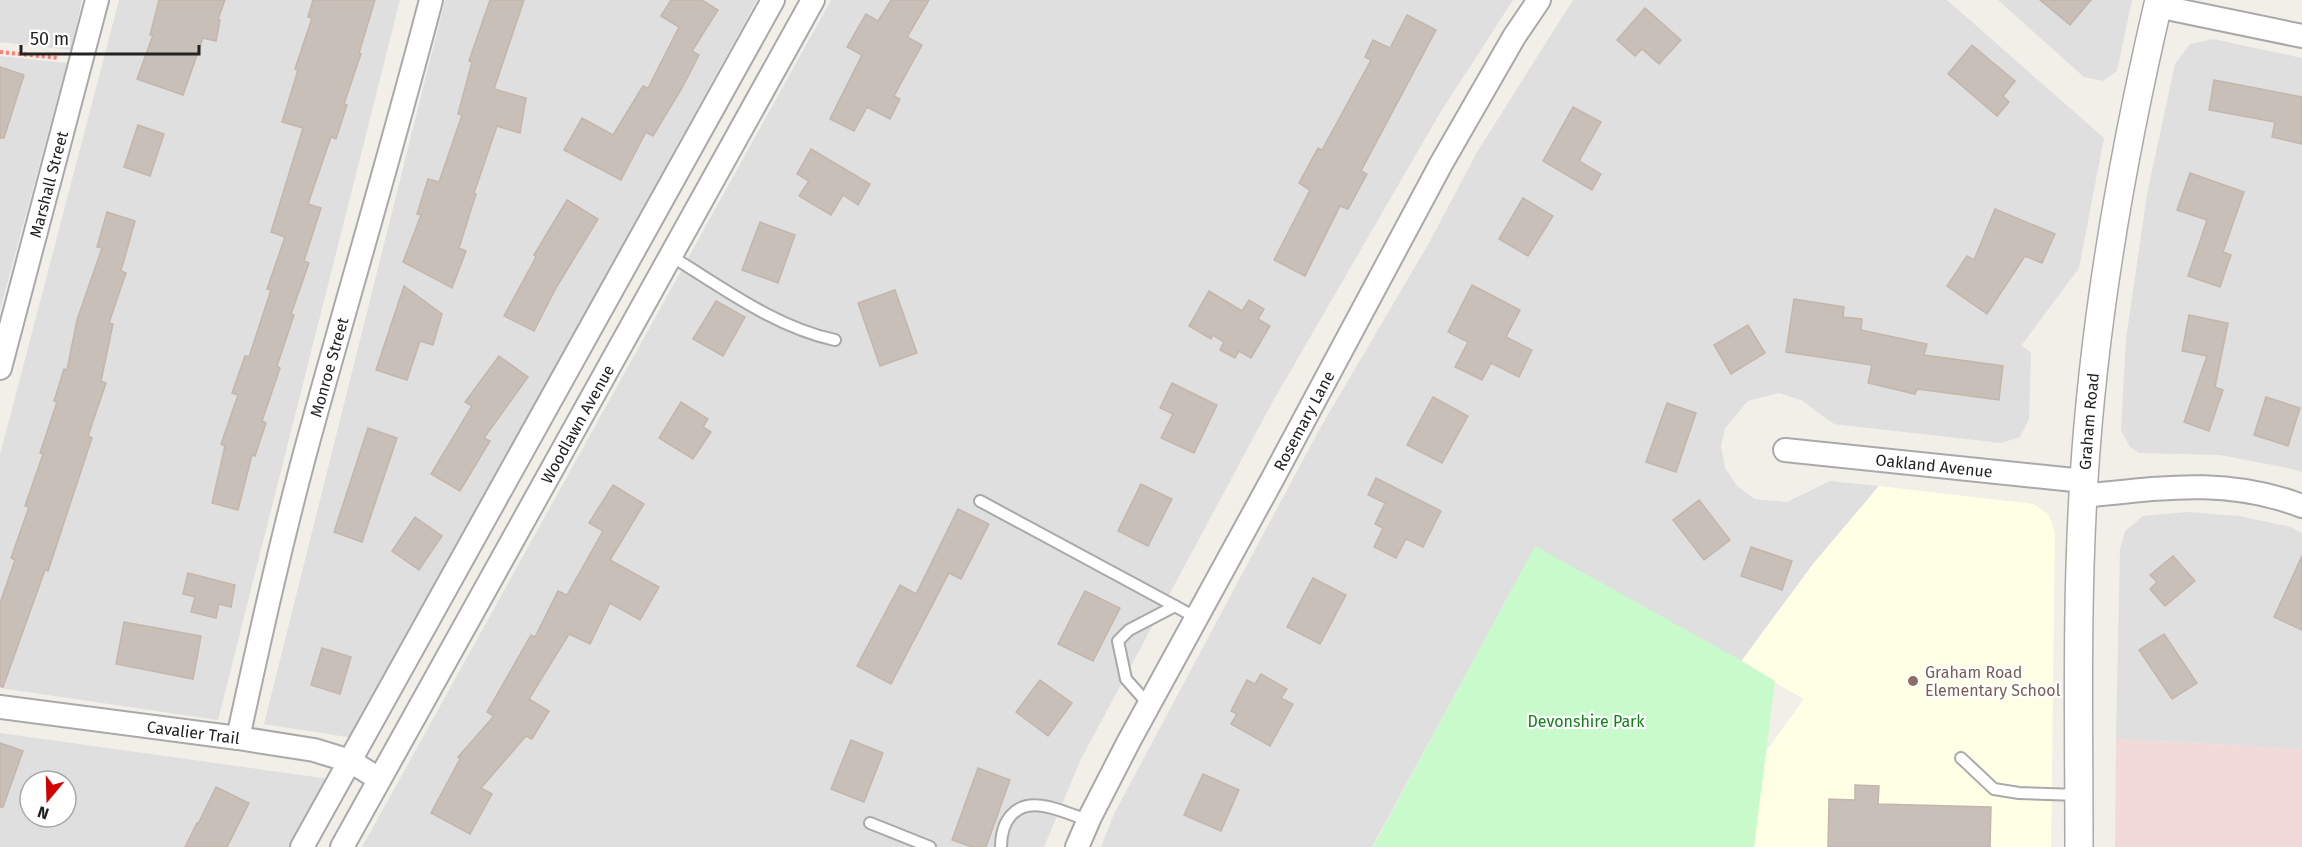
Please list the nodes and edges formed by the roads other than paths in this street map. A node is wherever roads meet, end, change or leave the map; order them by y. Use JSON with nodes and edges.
{"nodes":[{"id":1,"x":97,"y":0,"type":"edge"},
{"id":2,"x":431,"y":0,"type":"edge"},
{"id":3,"x":773,"y":0,"type":"edge"},
{"id":4,"x":813,"y":0,"type":"edge"},
{"id":5,"x":1539,"y":0,"type":"edge"},
{"id":6,"x":2158,"y":3,"type":"edge"},
{"id":7,"x":2302,"y":36,"type":"edge"},
{"id":8,"x":671,"y":256,"type":"junction"},
{"id":9,"x":595,"y":317,"type":"junction"},
{"id":10,"x":627,"y":336,"type":"junction"},
{"id":11,"x":835,"y":340,"type":"dead end"},
{"id":12,"x":0,"y":368,"type":"edge"},
{"id":13,"x":1785,"y":450,"type":"dead end"},
{"id":14,"x":2083,"y":488,"type":"junction"},
{"id":15,"x":980,"y":501,"type":"dead end"},
{"id":16,"x":2302,"y":506,"type":"edge"},
{"id":17,"x":1175,"y":606,"type":"junction"},
{"id":18,"x":1197,"y":618,"type":"junction"},
{"id":19,"x":1149,"y":705,"type":"junction"},
{"id":20,"x":0,"y":707,"type":"edge"},
{"id":21,"x":238,"y":738,"type":"junction"},
{"id":22,"x":1961,"y":758,"type":"dead end"},
{"id":23,"x":350,"y":761,"type":"junction"},
{"id":24,"x":379,"y":779,"type":"junction"},
{"id":25,"x":2079,"y":795,"type":"junction"},
{"id":26,"x":1088,"y":820,"type":"junction"},
{"id":27,"x":870,"y":823,"type":"dead end"},
{"id":28,"x":302,"y":847,"type":"edge"},
{"id":29,"x":342,"y":847,"type":"edge"},
{"id":30,"x":930,"y":847,"type":"edge"},
{"id":31,"x":1001,"y":847,"type":"edge"},
{"id":32,"x":1077,"y":847,"type":"edge"},
{"id":33,"x":2079,"y":847,"type":"edge"}],
"edges":[{"from":1,"to":12,"type":"street","name":"Marshall Street"},
{"from":2,"to":21,"type":"street","name":"Monroe Street"},
{"from":3,"to":9,"type":"street"},
{"from":4,"to":8,"type":"street","name":"Woodlawn Avenue"},
{"from":5,"to":18,"type":"street","name":"Rosemary Lane"},
{"from":6,"to":7,"type":"street"},
{"from":6,"to":14,"type":"street","name":"Graham Road"},
{"from":8,"to":10,"type":"street","name":"Woodlawn Avenue"},
{"from":8,"to":11,"type":"lane"},
{"from":9,"to":10,"type":"street"},
{"from":9,"to":23,"type":"street"},
{"from":10,"to":24,"type":"street","name":"Woodlawn Avenue"},
{"from":13,"to":14,"type":"street","name":"Oakland Avenue"},
{"from":14,"to":16,"type":"street","name":"Oakland Avenue"},
{"from":14,"to":25,"type":"street","name":"Graham Road"},
{"from":15,"to":17,"type":"lane"},
{"from":17,"to":18,"type":"lane"},
{"from":17,"to":19,"type":"lane"},
{"from":18,"to":19,"type":"street","name":"Rosemary Lane"},
{"from":19,"to":26,"type":"street","name":"Rosemary Lane"},
{"from":20,"to":21,"type":"street","name":"Cavalier Trail"},
{"from":21,"to":23,"type":"street","name":"Cavalier Trail"},
{"from":22,"to":25,"type":"lane"},
{"from":23,"to":24,"type":"street","name":"Cavalier Trail"},
{"from":23,"to":28,"type":"street"},
{"from":24,"to":29,"type":"street","name":"Woodlawn Avenue"},
{"from":25,"to":33,"type":"street","name":"Graham Road"},
{"from":26,"to":31,"type":"lane"},
{"from":26,"to":32,"type":"street","name":"Rosemary Lane"},
{"from":27,"to":30,"type":"lane"}]}
